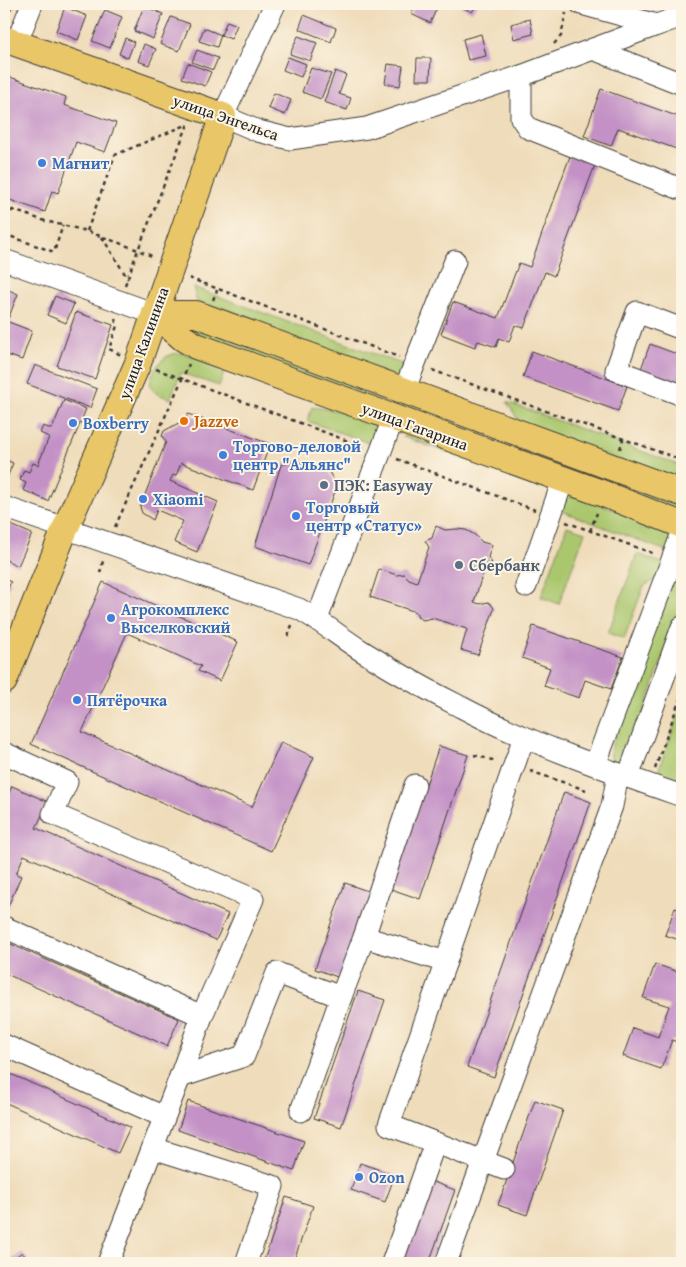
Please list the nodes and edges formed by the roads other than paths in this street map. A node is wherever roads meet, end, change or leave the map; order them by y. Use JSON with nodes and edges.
{"nodes":[{"id":1,"x":32,"y":4,"type":"edge"},
{"id":2,"x":275,"y":4,"type":"edge"},
{"id":3,"x":584,"y":4,"type":"edge"},
{"id":4,"x":682,"y":16,"type":"edge"},
{"id":5,"x":657,"y":25,"type":"junction"},
{"id":6,"x":10,"y":42,"type":"edge"},
{"id":7,"x":592,"y":49,"type":"junction"},
{"id":8,"x":521,"y":76,"type":"junction"},
{"id":9,"x":682,"y":84,"type":"edge"},
{"id":10,"x":223,"y":116,"type":"junction"},
{"id":11,"x":678,"y":188,"type":"dead end"},
{"id":12,"x":4,"y":260,"type":"edge"},
{"id":13,"x":455,"y":261,"type":"dead end"},
{"id":14,"x":155,"y":314,"type":"junction"},
{"id":15,"x":682,"y":329,"type":"edge"},
{"id":16,"x":404,"y":391,"type":"junction"},
{"id":17,"x":682,"y":395,"type":"edge"},
{"id":18,"x":393,"y":419,"type":"junction"},
{"id":19,"x":495,"y":424,"type":"junction"},
{"id":20,"x":486,"y":452,"type":"junction"},
{"id":21,"x":563,"y":480,"type":"junction"},
{"id":22,"x":682,"y":493,"type":"edge"},
{"id":23,"x":4,"y":507,"type":"edge"},
{"id":24,"x":682,"y":525,"type":"edge"},
{"id":25,"x":65,"y":529,"type":"junction"},
{"id":26,"x":682,"y":533,"type":"edge"},
{"id":27,"x":526,"y":586,"type":"dead end"},
{"id":28,"x":317,"y":619,"type":"junction"},
{"id":29,"x":682,"y":627,"type":"edge"},
{"id":30,"x":4,"y":681,"type":"edge"},
{"id":31,"x":524,"y":737,"type":"junction"},
{"id":32,"x":4,"y":753,"type":"edge"},
{"id":33,"x":595,"y":765,"type":"junction"},
{"id":34,"x":627,"y":771,"type":"junction"},
{"id":35,"x":415,"y":785,"type":"dead end"},
{"id":36,"x":682,"y":796,"type":"edge"},
{"id":37,"x":4,"y":927,"type":"edge"},
{"id":38,"x":364,"y":936,"type":"junction"},
{"id":39,"x":446,"y":962,"type":"junction"},
{"id":40,"x":341,"y":997,"type":"junction"},
{"id":41,"x":202,"y":1016,"type":"junction"},
{"id":42,"x":4,"y":1045,"type":"edge"},
{"id":43,"x":180,"y":1077,"type":"junction"},
{"id":44,"x":301,"y":1111,"type":"dead end"},
{"id":45,"x":164,"y":1117,"type":"junction"},
{"id":46,"x":435,"y":1142,"type":"junction"},
{"id":47,"x":153,"y":1148,"type":"junction"},
{"id":48,"x":483,"y":1160,"type":"junction"},
{"id":49,"x":504,"y":1169,"type":"dead end"},
{"id":50,"x":108,"y":1263,"type":"edge"},
{"id":51,"x":246,"y":1263,"type":"edge"},
{"id":52,"x":392,"y":1263,"type":"edge"},
{"id":53,"x":446,"y":1263,"type":"edge"}],
"edges":[{"from":1,"to":6,"type":"street"},
{"from":2,"to":10,"type":"street","name":"улица Калинина"},
{"from":3,"to":5,"type":"street"},
{"from":4,"to":5,"type":"street","name":"улица Энгельса"},
{"from":5,"to":7,"type":"street","name":"улица Энгельса"},
{"from":6,"to":10,"type":"main road","name":"улица Энгельса"},
{"from":7,"to":8,"type":"street","name":"улица Энгельса"},
{"from":7,"to":9,"type":"street"},
{"from":8,"to":10,"type":"street","name":"улица Энгельса"},
{"from":8,"to":11,"type":"street"},
{"from":10,"to":14,"type":"main road","name":"улица Калинина"},
{"from":12,"to":14,"type":"street","name":"улица Гагарина"},
{"from":13,"to":16,"type":"street"},
{"from":14,"to":16,"type":"main road","name":"улица Гагарина"},
{"from":14,"to":18,"type":"main road","name":"улица Гагарина"},
{"from":14,"to":25,"type":"main road","name":"улица Калинина"},
{"from":15,"to":17,"type":"street"},
{"from":16,"to":19,"type":"main road","name":"улица Гагарина"},
{"from":18,"to":20,"type":"main road","name":"улица Гагарина"},
{"from":18,"to":28,"type":"street"},
{"from":19,"to":20,"type":"main road"},
{"from":19,"to":22,"type":"main road","name":"улица Гагарина"},
{"from":20,"to":21,"type":"main road","name":"улица Гагарина"},
{"from":21,"to":24,"type":"main road","name":"улица Гагарина"},
{"from":21,"to":27,"type":"street"},
{"from":23,"to":25,"type":"street"},
{"from":25,"to":28,"type":"street"},
{"from":25,"to":30,"type":"main road","name":"улица Калинина"},
{"from":26,"to":33,"type":"street"},
{"from":28,"to":31,"type":"street"},
{"from":29,"to":34,"type":"street"},
{"from":31,"to":33,"type":"street"},
{"from":31,"to":39,"type":"street"},
{"from":32,"to":41,"type":"street"},
{"from":33,"to":34,"type":"street"},
{"from":34,"to":36,"type":"street"},
{"from":34,"to":48,"type":"street"},
{"from":35,"to":38,"type":"street"},
{"from":37,"to":41,"type":"street"},
{"from":38,"to":39,"type":"street"},
{"from":38,"to":40,"type":"street"},
{"from":39,"to":46,"type":"street"},
{"from":40,"to":43,"type":"street"},
{"from":40,"to":44,"type":"street"},
{"from":41,"to":43,"type":"street"},
{"from":42,"to":45,"type":"street"},
{"from":43,"to":45,"type":"street"},
{"from":45,"to":47,"type":"street"},
{"from":46,"to":48,"type":"street"},
{"from":46,"to":52,"type":"street"},
{"from":47,"to":50,"type":"street"},
{"from":47,"to":51,"type":"street"},
{"from":48,"to":49,"type":"street"},
{"from":48,"to":53,"type":"street"}]}
